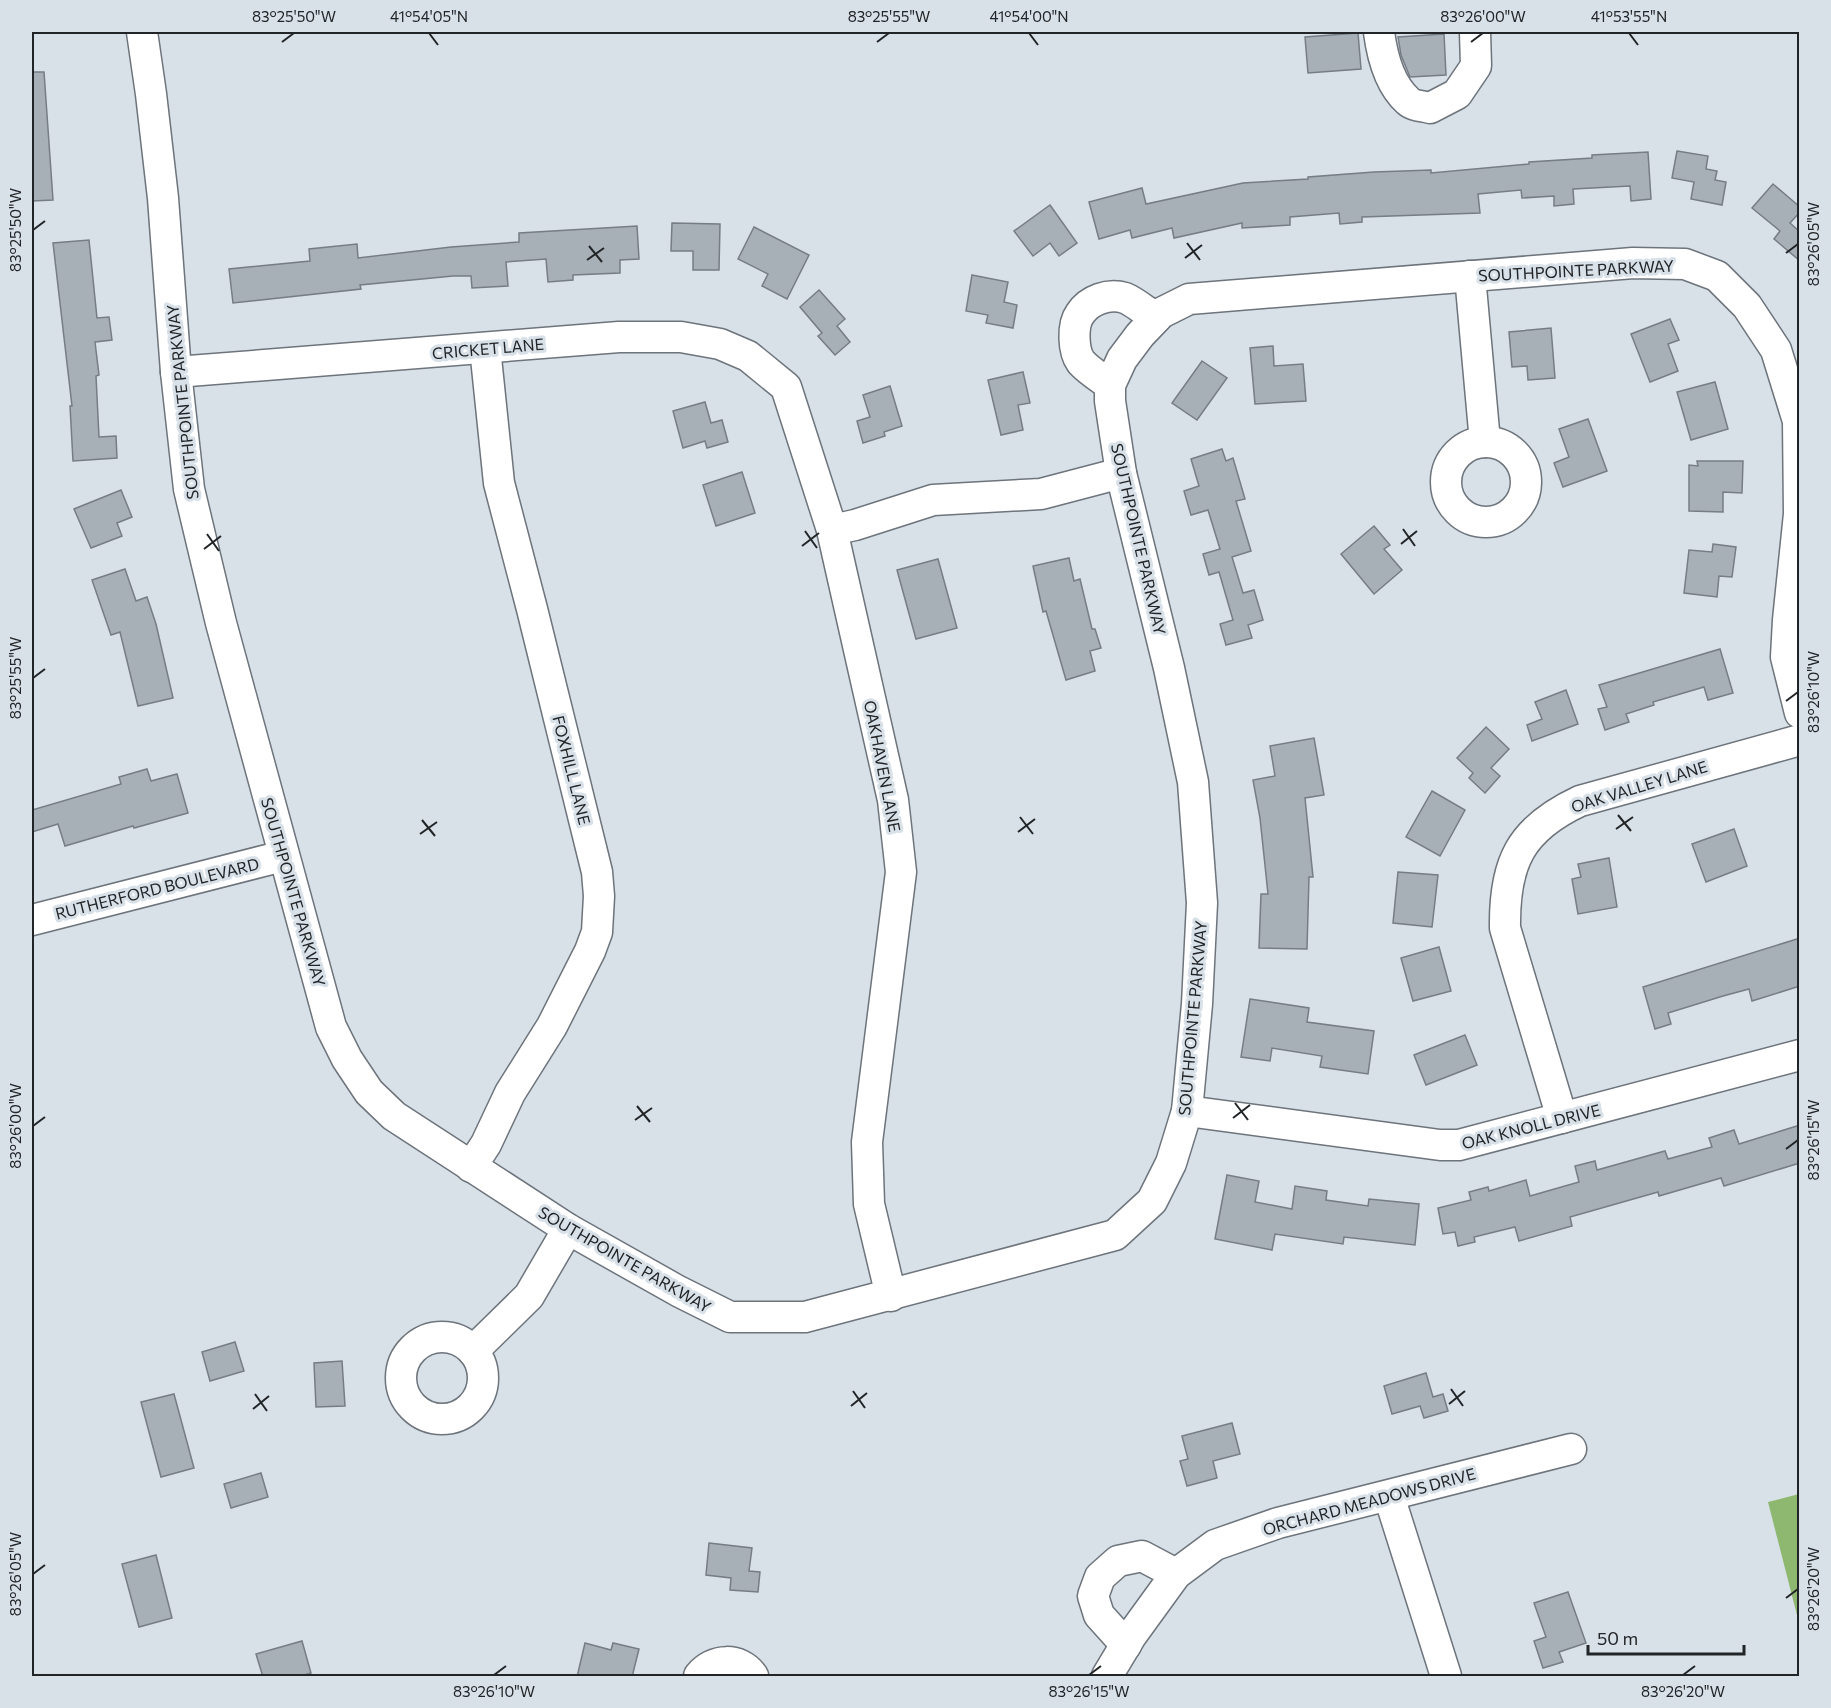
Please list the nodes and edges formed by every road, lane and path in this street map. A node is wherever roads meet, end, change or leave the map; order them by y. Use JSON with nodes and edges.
{"nodes":[{"id":1,"x":142,"y":32,"type":"edge"},
{"id":2,"x":1378,"y":32,"type":"edge"},
{"id":3,"x":1474,"y":32,"type":"edge"},
{"id":4,"x":1470,"y":276,"type":"junction"},
{"id":5,"x":1156,"y":318,"type":"junction"},
{"id":6,"x":485,"y":348,"type":"junction"},
{"id":7,"x":1790,"y":359,"type":"edge"},
{"id":8,"x":176,"y":372,"type":"junction"},
{"id":9,"x":1110,"y":385,"type":"junction"},
{"id":10,"x":786,"y":387,"type":"joint"},
{"id":11,"x":1485,"y":442,"type":"dead end"},
{"id":12,"x":1121,"y":473,"type":"junction"},
{"id":13,"x":832,"y":530,"type":"junction"},
{"id":14,"x":1800,"y":713,"type":"edge"},
{"id":15,"x":1800,"y":741,"type":"edge"},
{"id":16,"x":283,"y":856,"type":"junction"},
{"id":17,"x":32,"y":920,"type":"edge"},
{"id":18,"x":1800,"y":1055,"type":"edge"},
{"id":19,"x":1187,"y":1112,"type":"junction"},
{"id":20,"x":1562,"y":1118,"type":"junction"},
{"id":21,"x":471,"y":1167,"type":"junction"},
{"id":22,"x":568,"y":1229,"type":"junction"},
{"id":23,"x":891,"y":1296,"type":"junction"},
{"id":24,"x":473,"y":1351,"type":"dead end"},
{"id":25,"x":1571,"y":1449,"type":"dead end"},
{"id":26,"x":1389,"y":1496,"type":"junction"},
{"id":27,"x":1176,"y":1574,"type":"junction"},
{"id":28,"x":1126,"y":1645,"type":"junction"},
{"id":29,"x":699,"y":1677,"type":"edge"},
{"id":30,"x":753,"y":1677,"type":"edge"},
{"id":31,"x":1107,"y":1677,"type":"edge"},
{"id":32,"x":1446,"y":1677,"type":"edge"}],
"edges":[{"from":1,"to":8,"type":"street","name":"SOUTHPOINTE PARKWAY"},
{"from":2,"to":3,"type":"street"},
{"from":4,"to":5,"type":"street","name":"SOUTHPOINTE PARKWAY"},
{"from":4,"to":7,"type":"street","name":"SOUTHPOINTE PARKWAY"},
{"from":4,"to":11,"type":"street"},
{"from":5,"to":9,"type":"street","name":"SOUTHPOINTE PARKWAY"},
{"from":5,"to":9,"type":"street"},
{"from":6,"to":8,"type":"street","name":"CRICKET LANE"},
{"from":6,"to":10,"type":"street","name":"CRICKET LANE"},
{"from":6,"to":21,"type":"street","name":"FOXHILL LANE"},
{"from":7,"to":14,"type":"street","name":"SOUTHPOINTE PARKWAY"},
{"from":8,"to":16,"type":"street","name":"SOUTHPOINTE PARKWAY"},
{"from":9,"to":12,"type":"street","name":"SOUTHPOINTE PARKWAY"},
{"from":10,"to":13,"type":"street","name":"OAKHAVEN LANE"},
{"from":12,"to":13,"type":"street"},
{"from":12,"to":19,"type":"street","name":"SOUTHPOINTE PARKWAY"},
{"from":13,"to":23,"type":"street","name":"OAKHAVEN LANE"},
{"from":15,"to":20,"type":"street","name":"OAK VALLEY LANE"},
{"from":16,"to":17,"type":"street","name":"RUTHERFORD BOULEVARD"},
{"from":16,"to":21,"type":"street","name":"SOUTHPOINTE PARKWAY"},
{"from":18,"to":20,"type":"street","name":"OAK KNOLL DRIVE"},
{"from":19,"to":20,"type":"street","name":"OAK KNOLL DRIVE"},
{"from":19,"to":23,"type":"street","name":"SOUTHPOINTE PARKWAY"},
{"from":21,"to":22,"type":"street","name":"SOUTHPOINTE PARKWAY"},
{"from":22,"to":23,"type":"street","name":"SOUTHPOINTE PARKWAY"},
{"from":22,"to":24,"type":"street"},
{"from":25,"to":26,"type":"street","name":"ORCHARD MEADOWS DRIVE"},
{"from":26,"to":27,"type":"street","name":"ORCHARD MEADOWS DRIVE"},
{"from":26,"to":32,"type":"street"},
{"from":27,"to":28,"type":"street","name":"ORCHARD MEADOWS DRIVE"},
{"from":27,"to":28,"type":"street"},
{"from":28,"to":31,"type":"street","name":"ORCHARD MEADOWS DRIVE"},
{"from":29,"to":30,"type":"street"}]}
